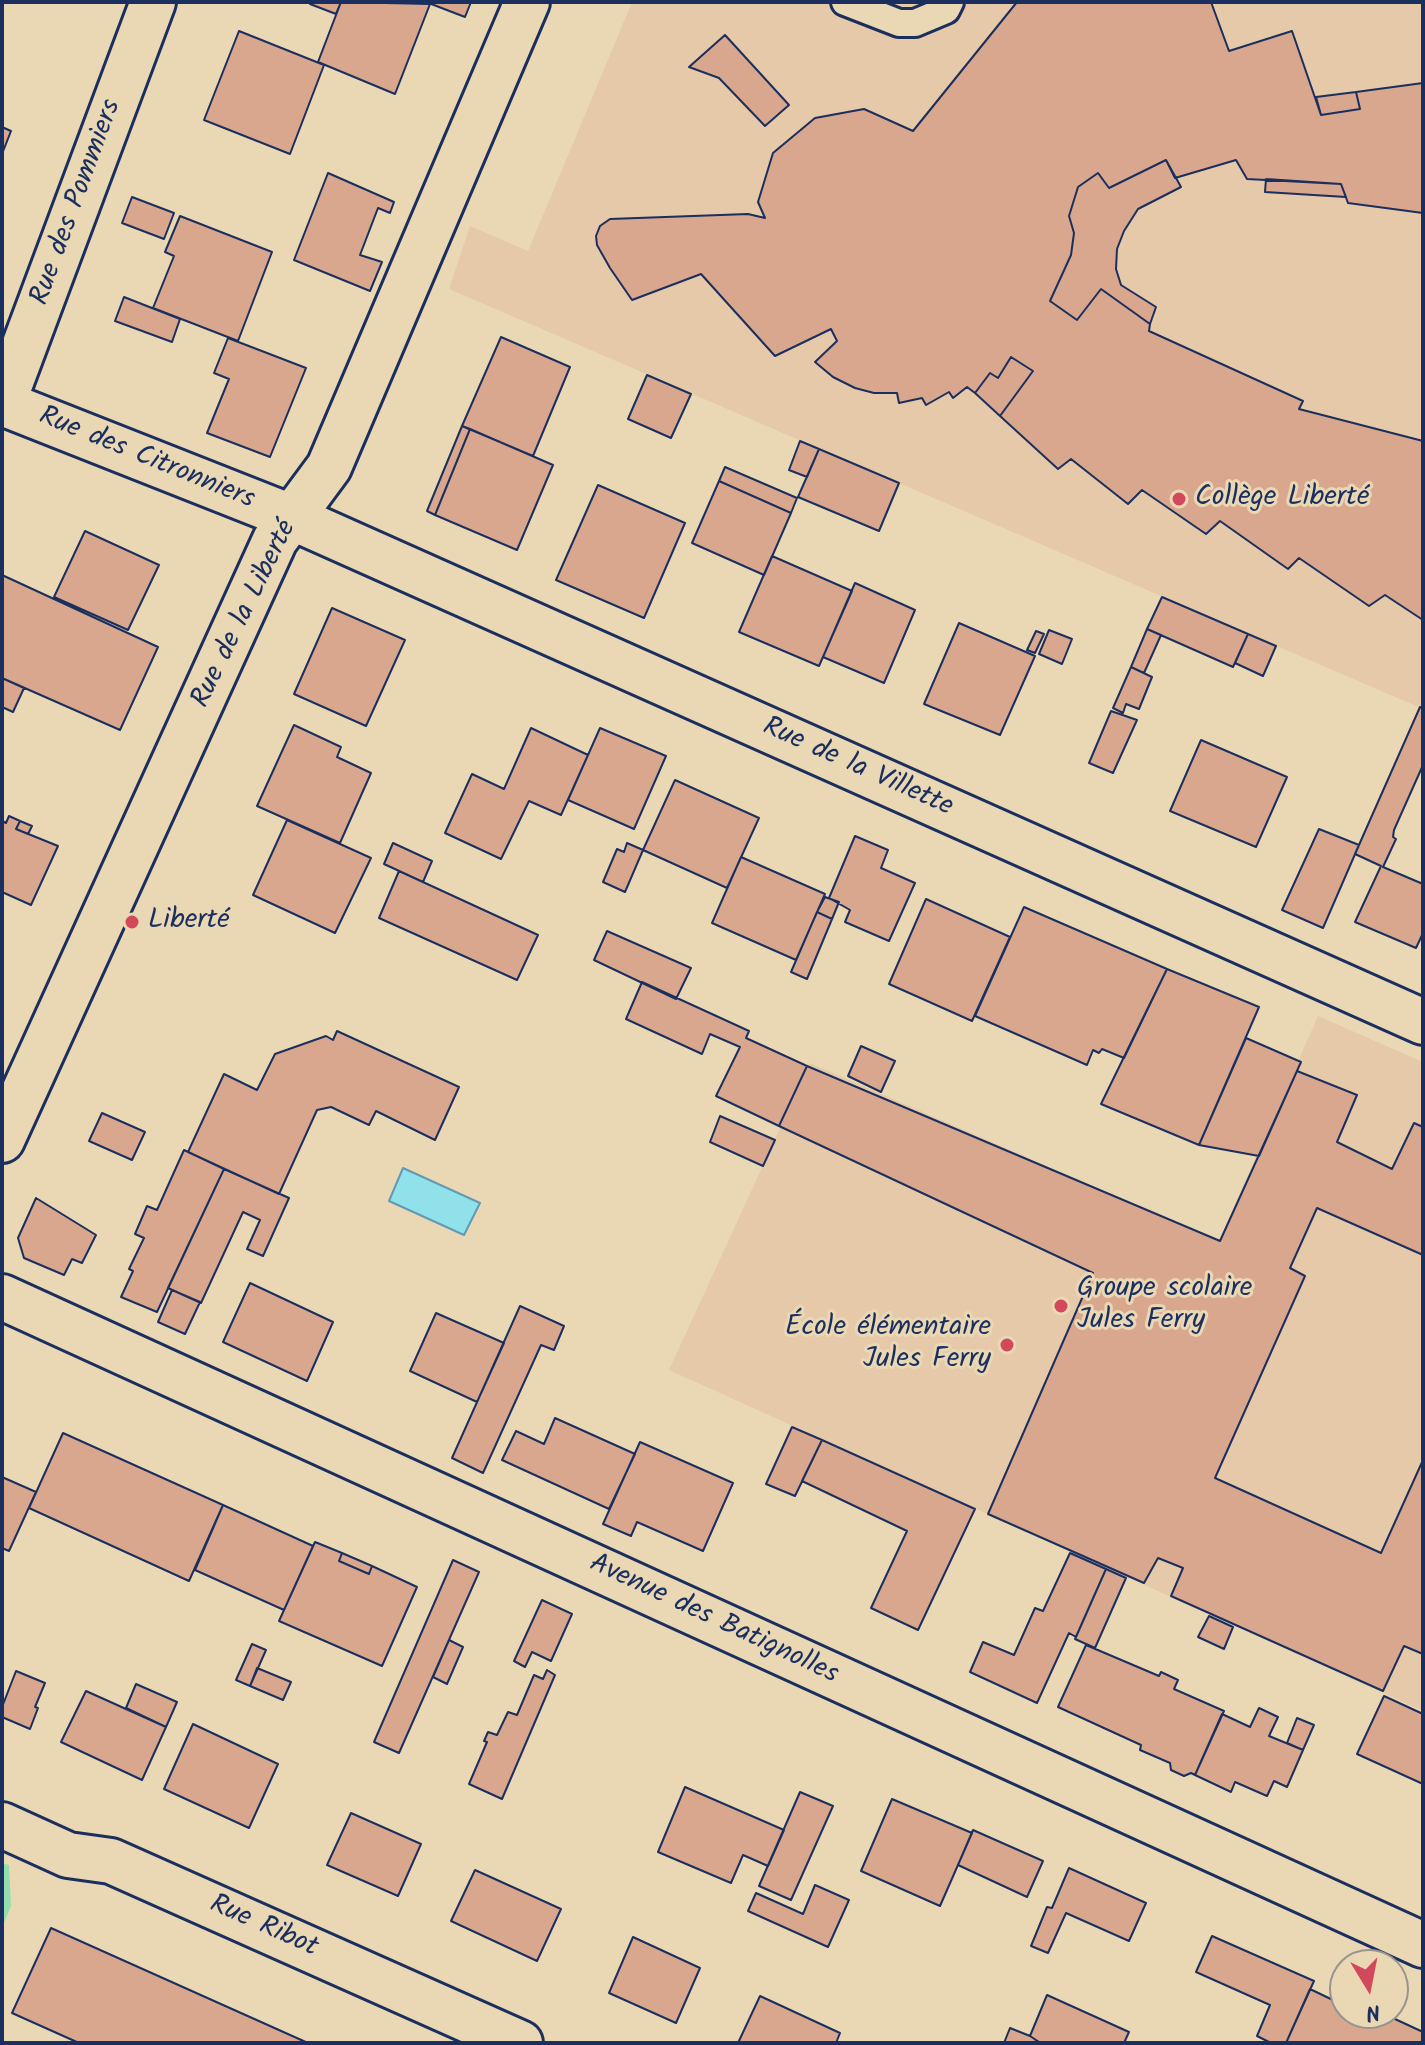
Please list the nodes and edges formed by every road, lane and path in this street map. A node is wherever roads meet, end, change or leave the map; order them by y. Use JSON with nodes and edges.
{"nodes":[{"id":1,"x":153,"y":2,"type":"edge"},
{"id":2,"x":527,"y":2,"type":"edge"},
{"id":3,"x":845,"y":2,"type":"edge"},
{"id":4,"x":950,"y":2,"type":"edge"},
{"id":5,"x":2,"y":403,"type":"edge"},
{"id":6,"x":291,"y":517,"type":"junction"},
{"id":7,"x":1423,"y":1022,"type":"edge"},
{"id":8,"x":2,"y":1140,"type":"edge"},
{"id":9,"x":2,"y":1297,"type":"edge"},
{"id":10,"x":2,"y":1825,"type":"edge"},
{"id":11,"x":1423,"y":1945,"type":"edge"},
{"id":12,"x":520,"y":2043,"type":"edge"}],
"edges":[{"from":1,"to":5,"type":"street","name":"Rue des Pommiers"},
{"from":2,"to":6,"type":"street","name":"Rue de la Liberté"},
{"from":3,"to":4,"type":"lane"},
{"from":5,"to":6,"type":"street","name":"Rue des Citronniers"},
{"from":6,"to":7,"type":"street","name":"Rue de la Villette"},
{"from":6,"to":8,"type":"street","name":"Rue de la Liberté"},
{"from":9,"to":11,"type":"street","name":"Avenue des Batignolles"},
{"from":10,"to":12,"type":"street","name":"Rue Ribot"}]}
